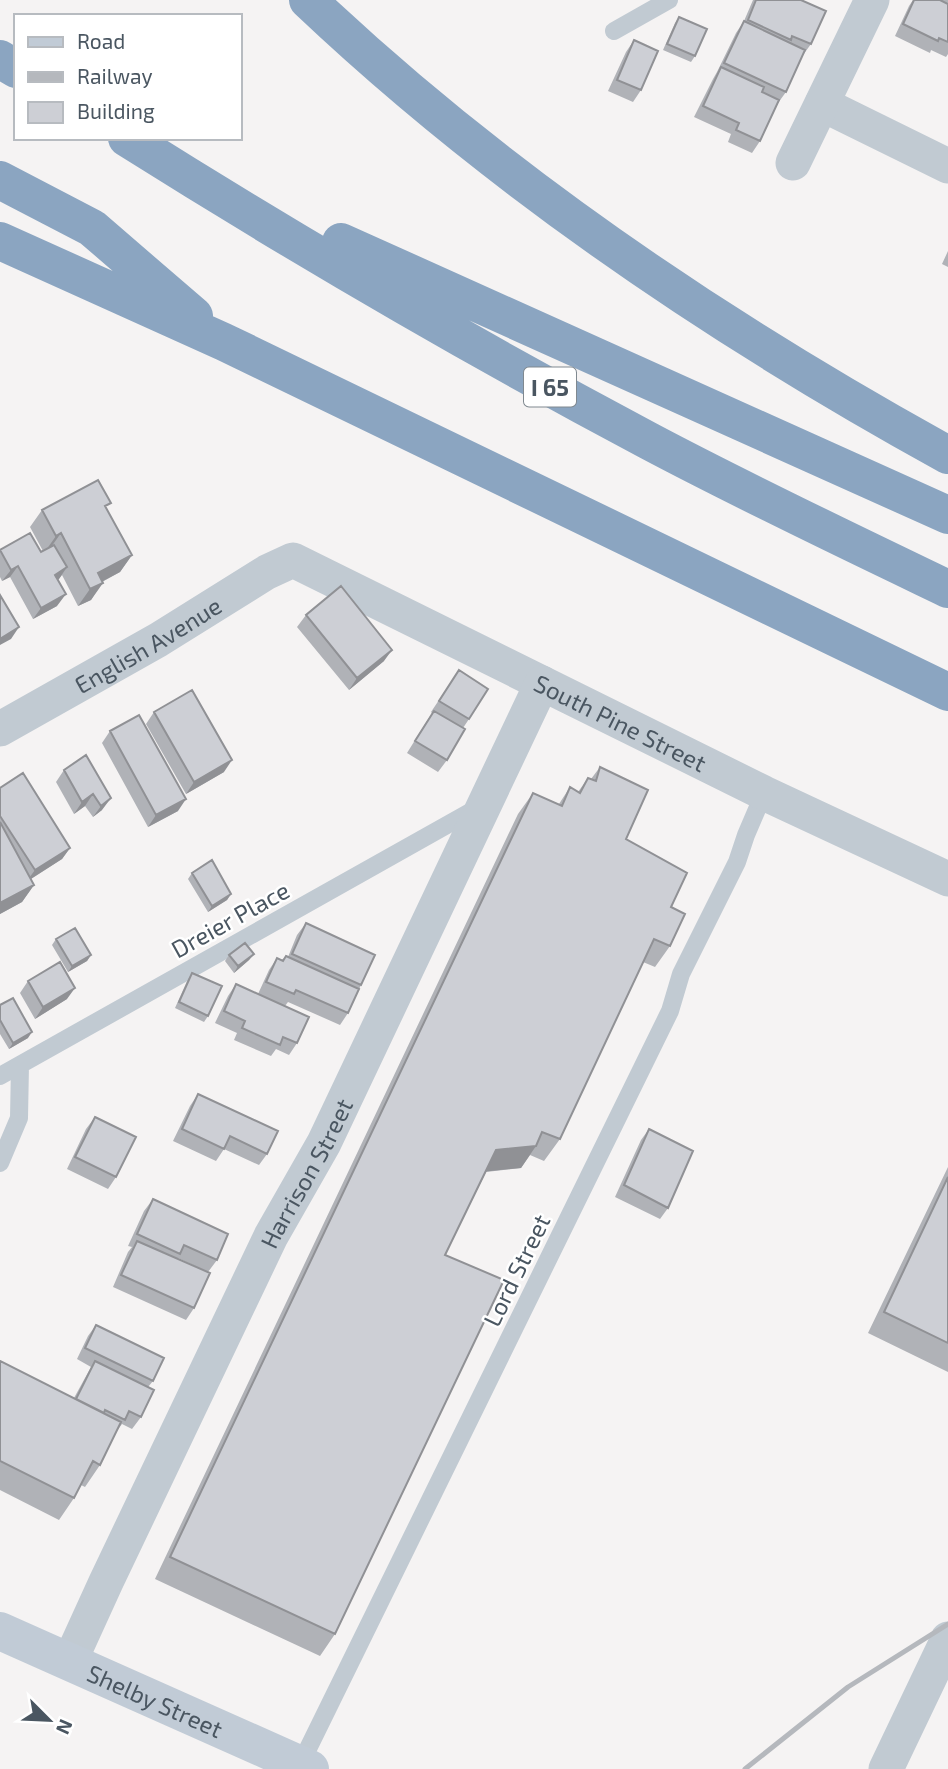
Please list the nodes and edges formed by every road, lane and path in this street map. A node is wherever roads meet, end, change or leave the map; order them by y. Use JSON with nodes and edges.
{"nodes":[{"id":1,"x":308,"y":0,"type":"edge"},
{"id":2,"x":669,"y":0,"type":"edge"},
{"id":3,"x":872,"y":0,"type":"edge"},
{"id":4,"x":614,"y":31,"type":"dead end"},
{"id":5,"x":822,"y":104,"type":"junction"},
{"id":6,"x":130,"y":140,"type":"edge"},
{"id":7,"x":164,"y":162,"type":"junction"},
{"id":8,"x":793,"y":163,"type":"dead end"},
{"id":9,"x":948,"y":166,"type":"edge"},
{"id":10,"x":0,"y":180,"type":"edge"},
{"id":11,"x":0,"y":241,"type":"edge"},
{"id":12,"x":224,"y":342,"type":"junction"},
{"id":13,"x":948,"y":455,"type":"edge"},
{"id":14,"x":948,"y":515,"type":"edge"},
{"id":15,"x":293,"y":560,"type":"joint"},
{"id":16,"x":948,"y":589,"type":"edge"},
{"id":17,"x":542,"y":683,"type":"junction"},
{"id":18,"x":948,"y":692,"type":"edge"},
{"id":19,"x":0,"y":729,"type":"edge"},
{"id":20,"x":764,"y":793,"type":"junction"},
{"id":21,"x":484,"y":805,"type":"junction"},
{"id":22,"x":948,"y":879,"type":"edge"},
{"id":23,"x":20,"y":1065,"type":"junction"},
{"id":24,"x":0,"y":1076,"type":"edge"},
{"id":25,"x":0,"y":1163,"type":"edge"},
{"id":26,"x":0,"y":1631,"type":"edge"},
{"id":27,"x":948,"y":1639,"type":"edge"},
{"id":28,"x":70,"y":1661,"type":"junction"},
{"id":29,"x":305,"y":1767,"type":"edge"},
{"id":30,"x":886,"y":1769,"type":"edge"}],
"edges":[{"from":1,"to":13,"type":"highway"},
{"from":2,"to":4,"type":"lane"},
{"from":3,"to":5,"type":"street"},
{"from":5,"to":8,"type":"street"},
{"from":5,"to":9,"type":"street"},
{"from":6,"to":7,"type":"highway","number":"I 65"},
{"from":7,"to":14,"type":"highway"},
{"from":7,"to":16,"type":"highway","number":"I 65"},
{"from":10,"to":12,"type":"highway"},
{"from":11,"to":12,"type":"highway"},
{"from":12,"to":18,"type":"highway"},
{"from":15,"to":17,"type":"street","name":"South Pine Street"},
{"from":15,"to":19,"type":"street","name":"English Avenue"},
{"from":17,"to":20,"type":"street","name":"South Pine Street"},
{"from":17,"to":21,"type":"street","name":"Harrison Street"},
{"from":20,"to":22,"type":"street","name":"South Pine Street"},
{"from":20,"to":29,"type":"lane","name":"Lord Street"},
{"from":21,"to":23,"type":"lane","name":"Dreier Place"},
{"from":21,"to":28,"type":"street","name":"Harrison Street"},
{"from":23,"to":24,"type":"lane","name":"Dreier Place"},
{"from":23,"to":25,"type":"lane"},
{"from":26,"to":28,"type":"main road","name":"Shelby Street"},
{"from":27,"to":30,"type":"street"},
{"from":28,"to":29,"type":"main road","name":"Shelby Street"}]}
